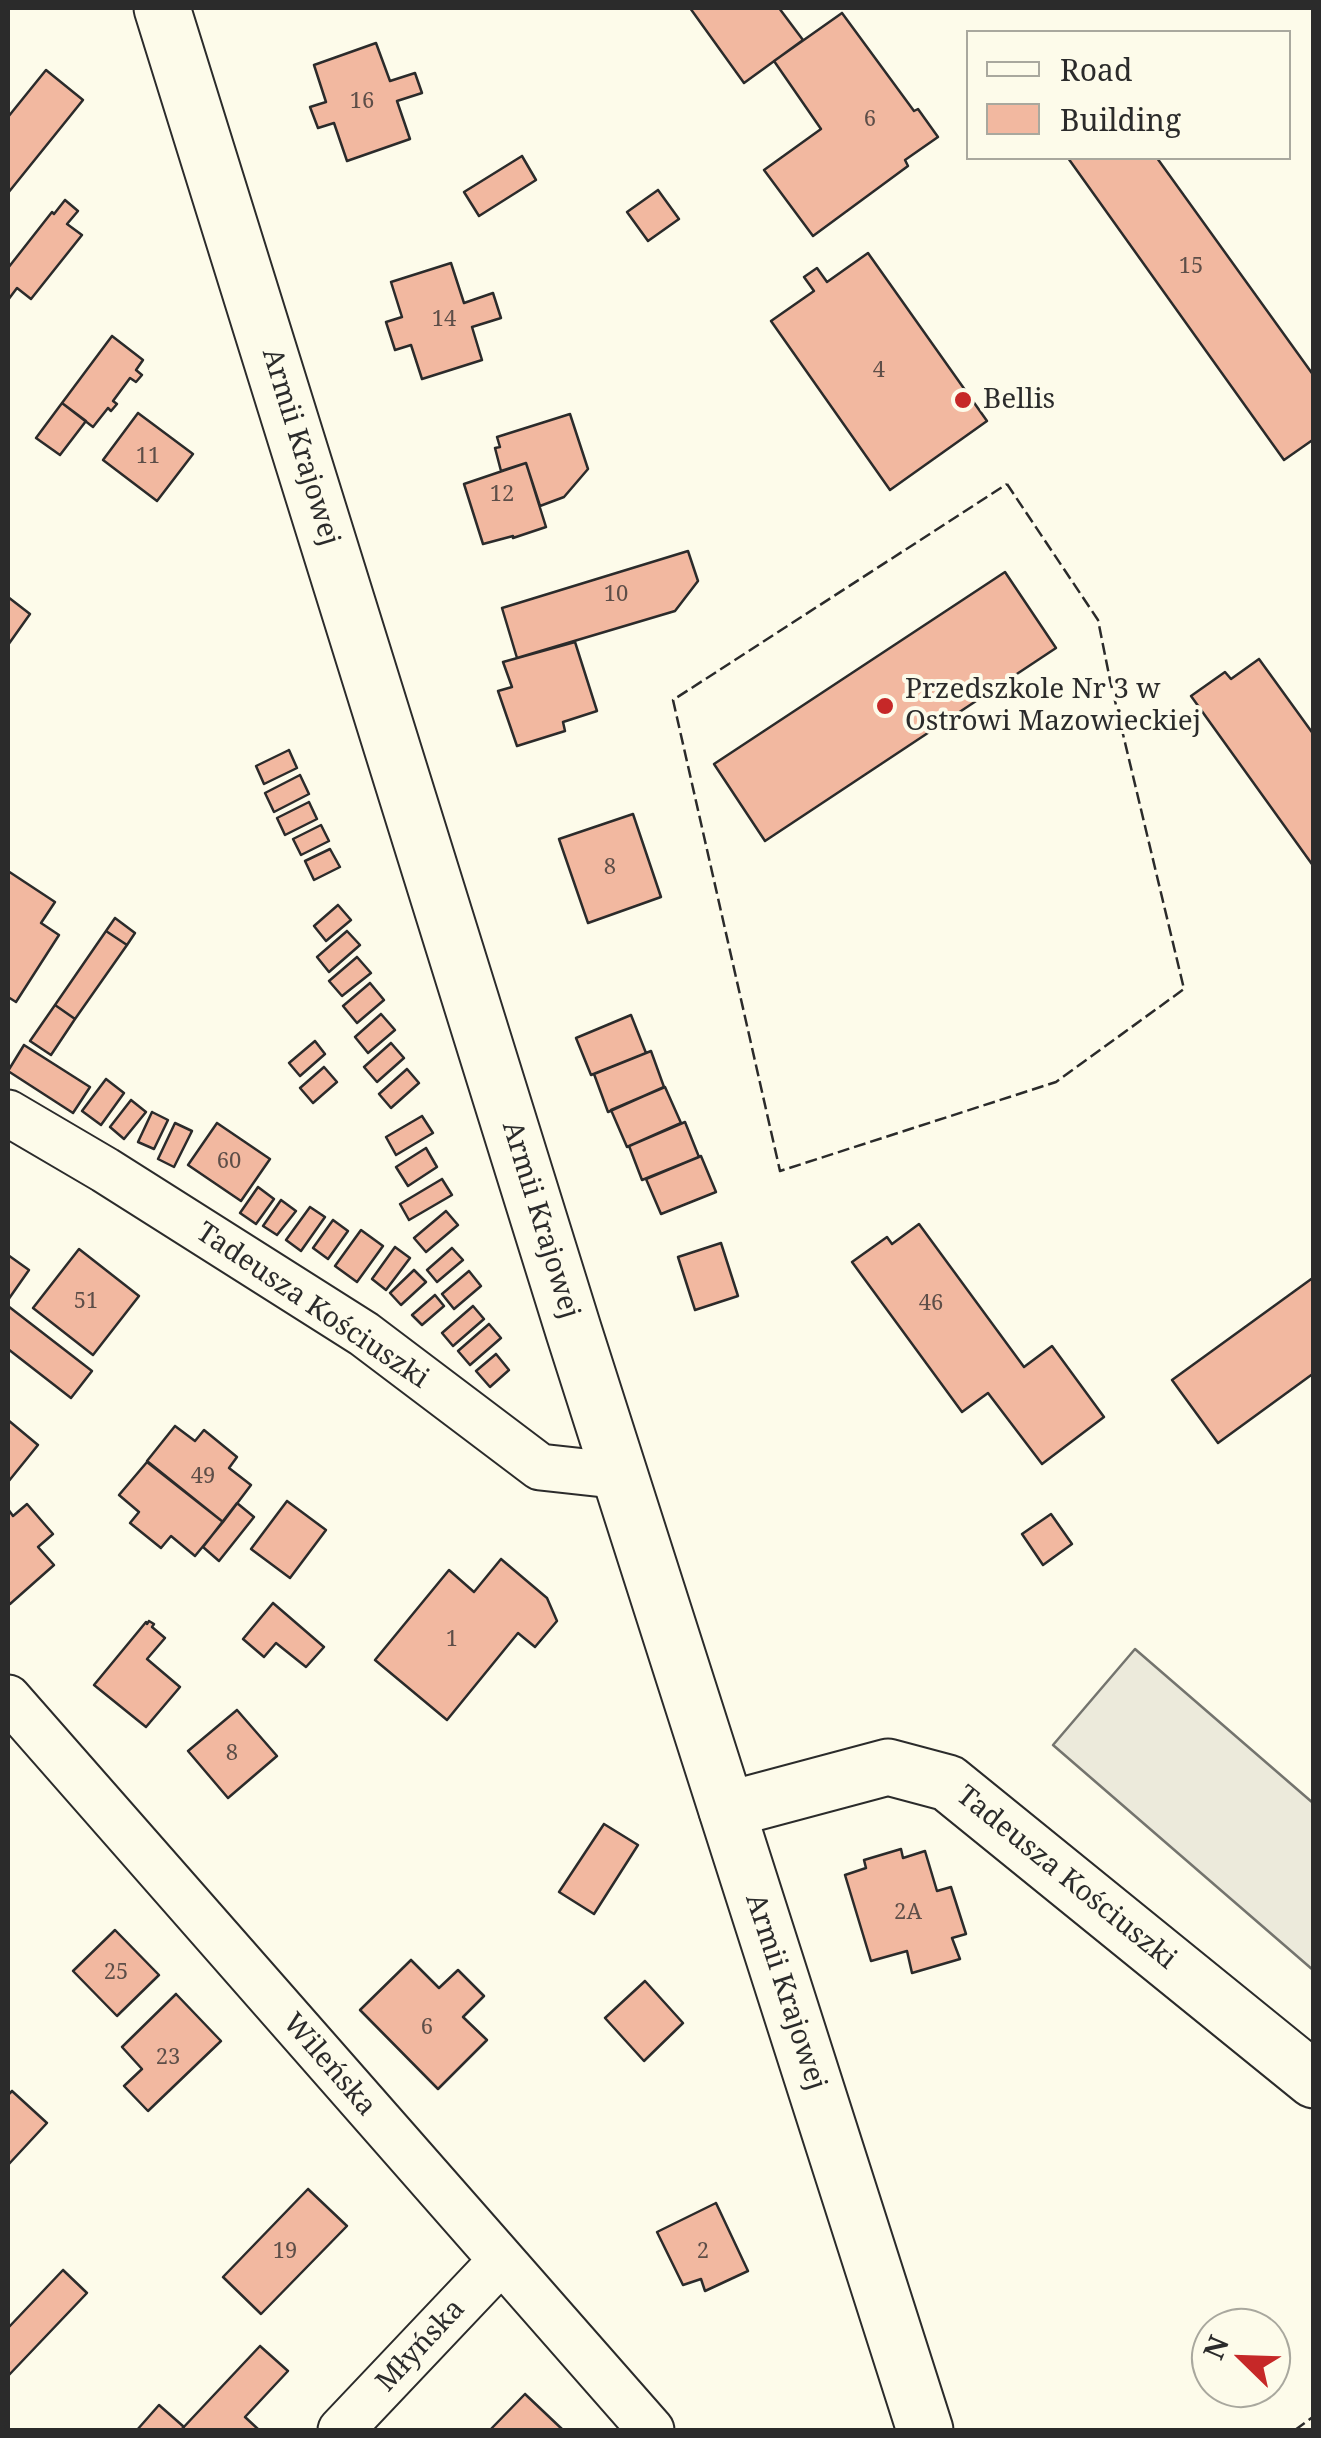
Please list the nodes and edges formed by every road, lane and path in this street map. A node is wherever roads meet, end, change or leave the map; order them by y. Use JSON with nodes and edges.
{"nodes":[{"id":1,"x":162,"y":8,"type":"edge"},
{"id":2,"x":8,"y":1113,"type":"edge"},
{"id":3,"x":622,"y":1476,"type":"junction"},
{"id":4,"x":8,"y":1698,"type":"edge"},
{"id":5,"x":727,"y":1810,"type":"junction"},
{"id":6,"x":1314,"y":2080,"type":"edge"},
{"id":7,"x":500,"y":2261,"type":"junction"},
{"id":8,"x":341,"y":2430,"type":"edge"},
{"id":9,"x":652,"y":2430,"type":"edge"},
{"id":10,"x":925,"y":2430,"type":"edge"}],
"edges":[{"from":1,"to":3,"type":"main road","name":"Armii Krajowej"},
{"from":2,"to":3,"type":"street","name":"Tadeusza Kościuszki"},
{"from":3,"to":5,"type":"main road","name":"Armii Krajowej"},
{"from":4,"to":7,"type":"street","name":"Wileńska"},
{"from":5,"to":6,"type":"main road","name":"Tadeusza Kościuszki"},
{"from":5,"to":10,"type":"main road","name":"Armii Krajowej"},
{"from":7,"to":8,"type":"street","name":"Młyńska"},
{"from":7,"to":9,"type":"street","name":"Wileńska"}]}
